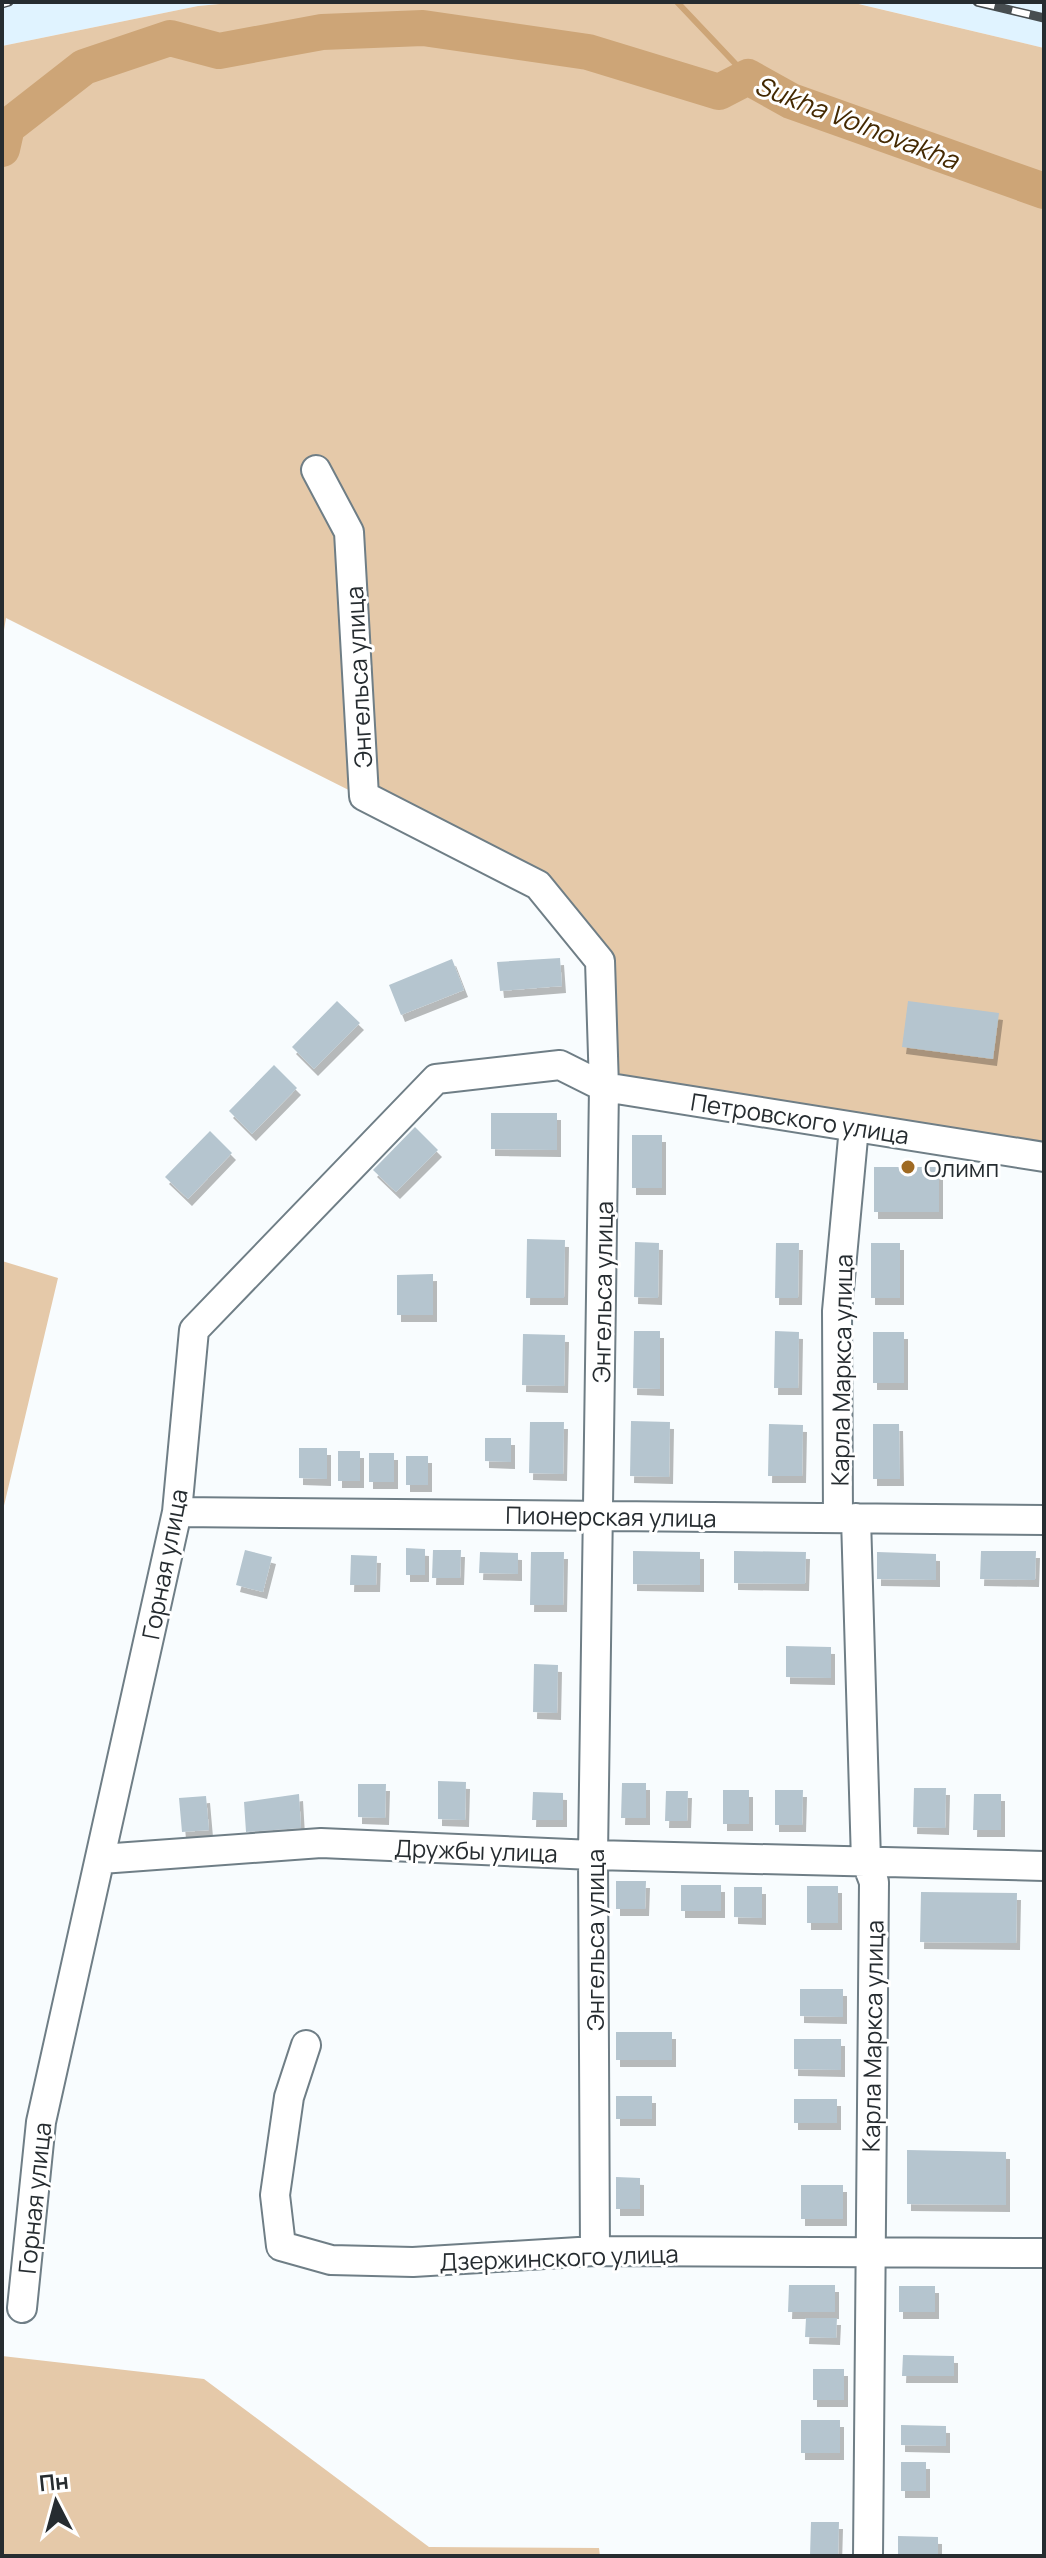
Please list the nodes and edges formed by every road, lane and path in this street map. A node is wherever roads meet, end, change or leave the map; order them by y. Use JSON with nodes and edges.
{"nodes":[{"id":1,"x":316,"y":470,"type":"dead end"},
{"id":2,"x":604,"y":1087,"type":"junction"},
{"id":3,"x":854,"y":1127,"type":"junction"},
{"id":4,"x":1044,"y":1157,"type":"edge"},
{"id":5,"x":177,"y":1512,"type":"junction"},
{"id":6,"x":600,"y":1516,"type":"junction"},
{"id":7,"x":847,"y":1518,"type":"junction"},
{"id":8,"x":1044,"y":1520,"type":"edge"},
{"id":9,"x":593,"y":1855,"type":"junction"},
{"id":10,"x":101,"y":1859,"type":"junction"},
{"id":11,"x":866,"y":1861,"type":"junction"},
{"id":12,"x":1044,"y":1866,"type":"edge"},
{"id":13,"x":306,"y":2045,"type":"dead end"},
{"id":14,"x":595,"y":2251,"type":"junction"},
{"id":15,"x":869,"y":2253,"type":"junction"},
{"id":16,"x":1044,"y":2253,"type":"edge"},
{"id":17,"x":22,"y":2308,"type":"dead end"},
{"id":18,"x":868,"y":2556,"type":"edge"}],
"edges":[{"from":1,"to":2,"type":"street","name":"Энгельса улица"},
{"from":2,"to":3,"type":"street","name":"Петровского улица"},
{"from":2,"to":5,"type":"street","name":"Горная улица"},
{"from":2,"to":6,"type":"street","name":"Энгельса улица"},
{"from":3,"to":4,"type":"street","name":"Петровского улица"},
{"from":3,"to":7,"type":"street","name":"Карла Маркса улица"},
{"from":5,"to":6,"type":"street","name":"Пионерская улица"},
{"from":5,"to":10,"type":"street","name":"Горная улица"},
{"from":6,"to":7,"type":"street","name":"Пионерская улица"},
{"from":6,"to":9,"type":"street","name":"Энгельса улица"},
{"from":7,"to":8,"type":"street","name":"Пионерская улица"},
{"from":7,"to":11,"type":"street","name":"Карла Маркса улица"},
{"from":9,"to":10,"type":"street","name":"Дружбы улица"},
{"from":9,"to":11,"type":"street","name":"Дружбы улица"},
{"from":9,"to":14,"type":"street","name":"Энгельса улица"},
{"from":10,"to":17,"type":"street","name":"Горная улица"},
{"from":11,"to":12,"type":"street","name":"Дружбы улица"},
{"from":11,"to":15,"type":"street","name":"Карла Маркса улица"},
{"from":13,"to":14,"type":"street","name":"Дзержинского улица"},
{"from":14,"to":15,"type":"street","name":"Дзержинского улица"},
{"from":15,"to":16,"type":"street","name":"Дзержинского улица"},
{"from":15,"to":18,"type":"street","name":"Карла Маркса улица"}]}
